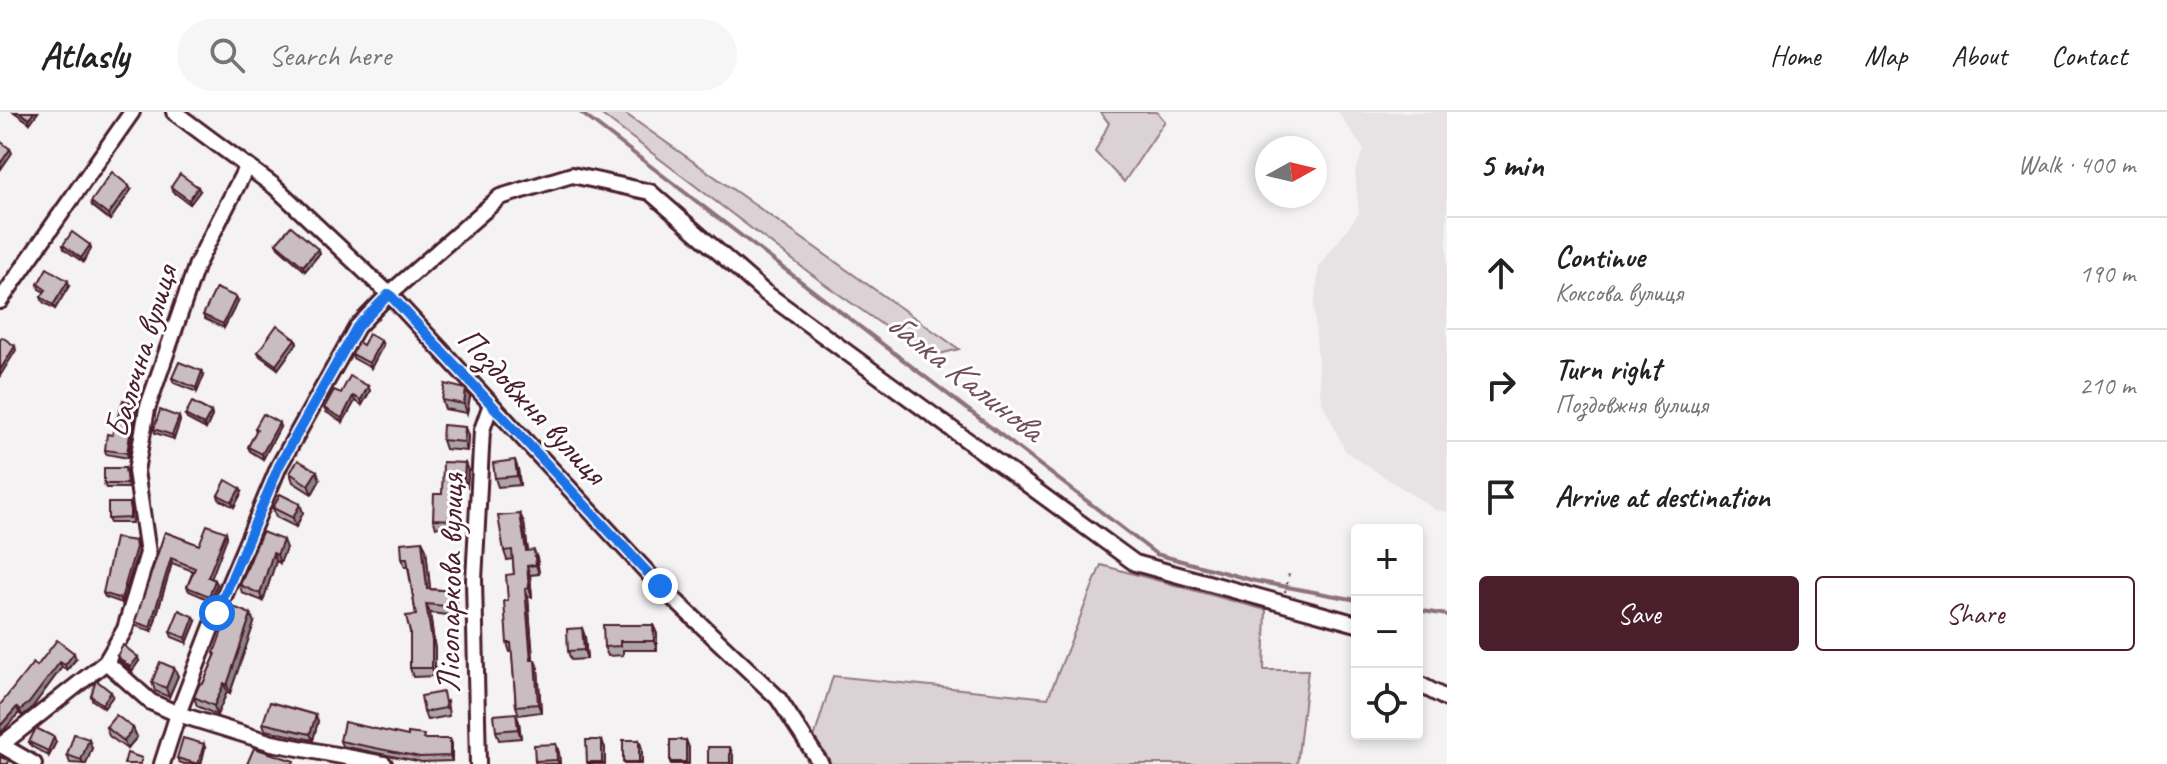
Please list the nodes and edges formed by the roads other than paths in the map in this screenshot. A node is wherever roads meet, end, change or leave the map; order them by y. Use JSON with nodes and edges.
{"nodes":[{"id":1,"x":132,"y":112,"type":"edge"},
{"id":2,"x":174,"y":112,"type":"edge"},
{"id":3,"x":247,"y":166,"type":"junction"},
{"id":4,"x":0,"y":272,"type":"edge"},
{"id":5,"x":13,"y":282,"type":"junction"},
{"id":6,"x":389,"y":294,"type":"junction"},
{"id":7,"x":0,"y":301,"type":"edge"},
{"id":8,"x":491,"y":404,"type":"junction"},
{"id":9,"x":1351,"y":622,"type":"edge"},
{"id":10,"x":106,"y":662,"type":"junction"},
{"id":11,"x":1423,"y":686,"type":"edge"},
{"id":12,"x":1447,"y":699,"type":"edge"},
{"id":13,"x":178,"y":714,"type":"junction"},
{"id":14,"x":1,"y":745,"type":"edge"},
{"id":15,"x":34,"y":764,"type":"edge"},
{"id":16,"x":162,"y":764,"type":"edge"},
{"id":17,"x":384,"y":764,"type":"edge"},
{"id":18,"x":478,"y":764,"type":"edge"},
{"id":19,"x":821,"y":764,"type":"edge"}],
"edges":[{"from":1,"to":5,"type":"street"},
{"from":2,"to":3,"type":"street","name":"Поздовжня вулиця"},
{"from":3,"to":6,"type":"street","name":"Поздовжня вулиця"},
{"from":3,"to":10,"type":"street","name":"Балочна вулиця"},
{"from":4,"to":5,"type":"street"},
{"from":5,"to":7,"type":"street"},
{"from":6,"to":8,"type":"street","name":"Поздовжня вулиця"},
{"from":6,"to":9,"type":"street"},
{"from":6,"to":13,"type":"street"},
{"from":8,"to":18,"type":"street","name":"Лісопаркова вулиця"},
{"from":8,"to":19,"type":"street","name":"Поздовжня вулиця"},
{"from":10,"to":13,"type":"street"},
{"from":10,"to":14,"type":"street","name":"Балочна вулиця"},
{"from":11,"to":12,"type":"street"},
{"from":13,"to":16,"type":"street"},
{"from":13,"to":17,"type":"street"},
{"from":14,"to":15,"type":"street"}]}
